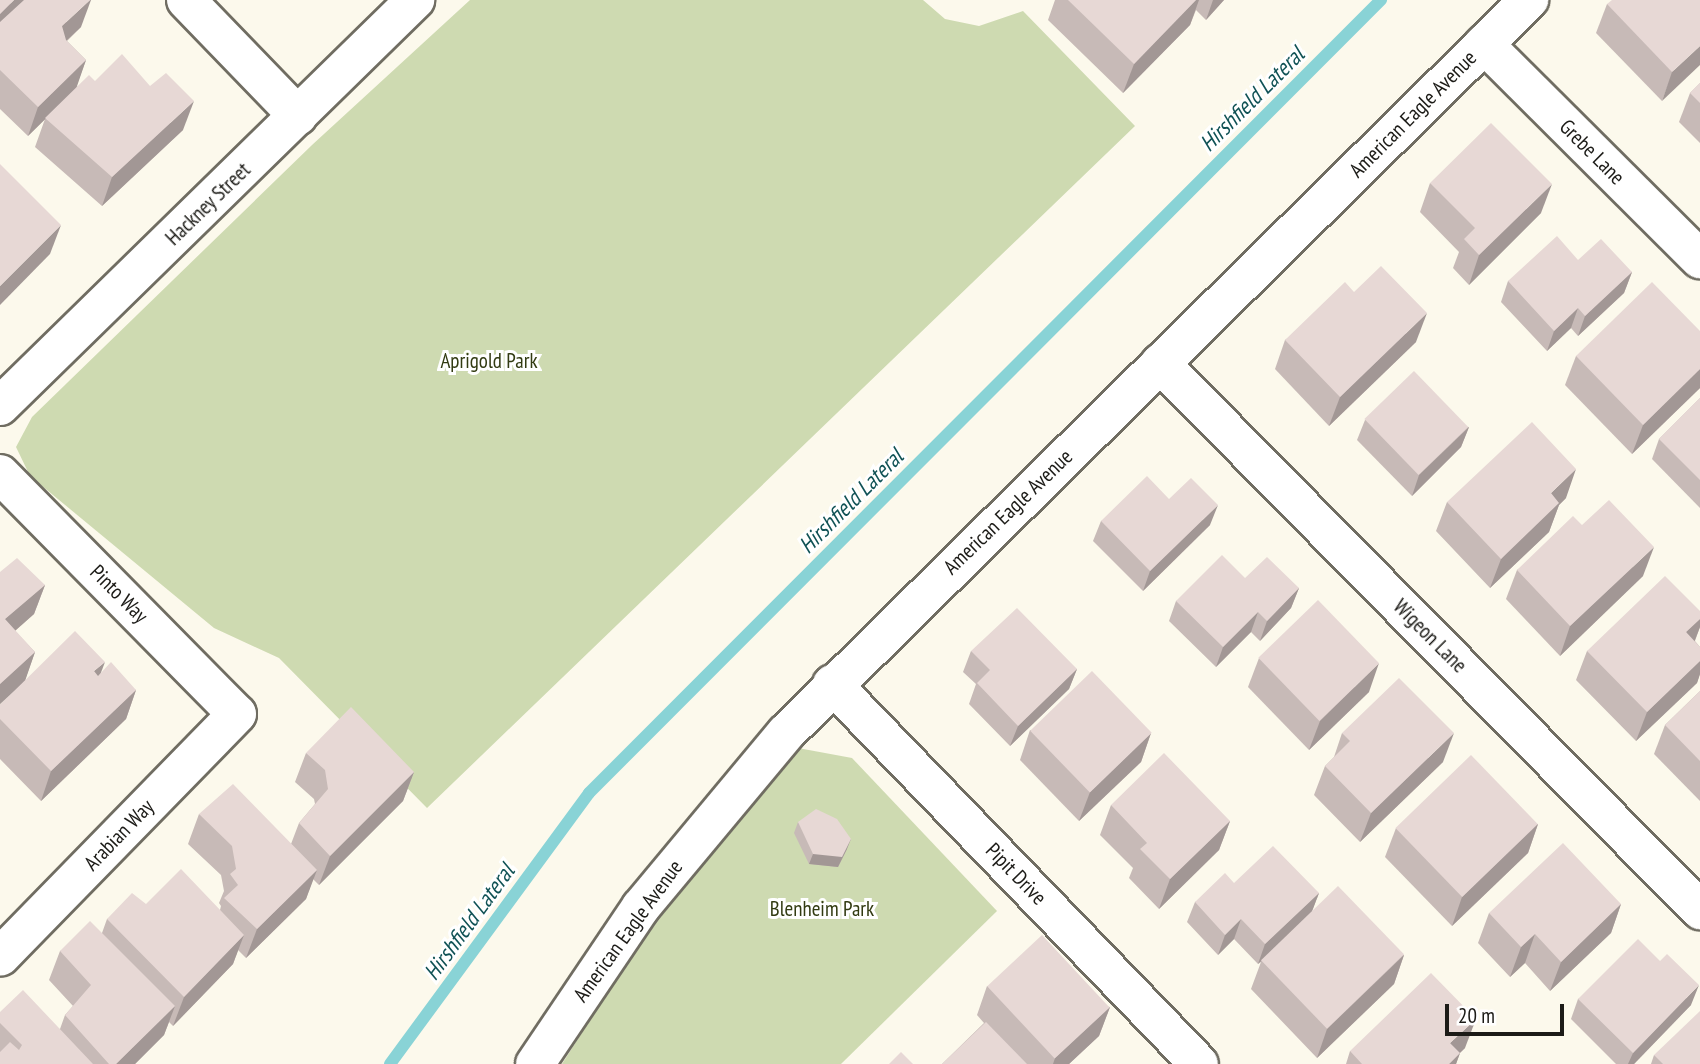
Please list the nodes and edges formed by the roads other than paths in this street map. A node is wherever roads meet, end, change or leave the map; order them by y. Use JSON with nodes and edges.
{"nodes":[{"id":1,"x":186,"y":0,"type":"edge"},
{"id":2,"x":415,"y":0,"type":"edge"},
{"id":3,"x":1529,"y":0,"type":"edge"},
{"id":4,"x":1484,"y":44,"type":"junction"},
{"id":5,"x":298,"y":116,"type":"junction"},
{"id":6,"x":1700,"y":260,"type":"edge"},
{"id":7,"x":1160,"y":363,"type":"junction"},
{"id":8,"x":0,"y":406,"type":"edge"},
{"id":9,"x":0,"y":474,"type":"edge"},
{"id":10,"x":832,"y":684,"type":"junction"},
{"id":11,"x":237,"y":714,"type":"joint"},
{"id":12,"x":1700,"y":910,"type":"edge"},
{"id":13,"x":0,"y":957,"type":"edge"},
{"id":14,"x":1190,"y":1061,"type":"edge"},
{"id":15,"x":535,"y":1064,"type":"edge"}],
"edges":[{"from":1,"to":5,"type":"street"},
{"from":2,"to":5,"type":"street","name":"Hackney Street"},
{"from":3,"to":4,"type":"street","name":"American Eagle Avenue"},
{"from":4,"to":6,"type":"street","name":"Grebe Lane"},
{"from":4,"to":7,"type":"street","name":"American Eagle Avenue"},
{"from":5,"to":8,"type":"street","name":"Hackney Street"},
{"from":7,"to":10,"type":"street","name":"American Eagle Avenue"},
{"from":7,"to":12,"type":"street","name":"Wigeon Lane"},
{"from":9,"to":11,"type":"street","name":"Pinto Way"},
{"from":10,"to":14,"type":"street","name":"Pipit Drive"},
{"from":10,"to":15,"type":"street","name":"American Eagle Avenue"},
{"from":11,"to":13,"type":"street","name":"Arabian Way"}]}
